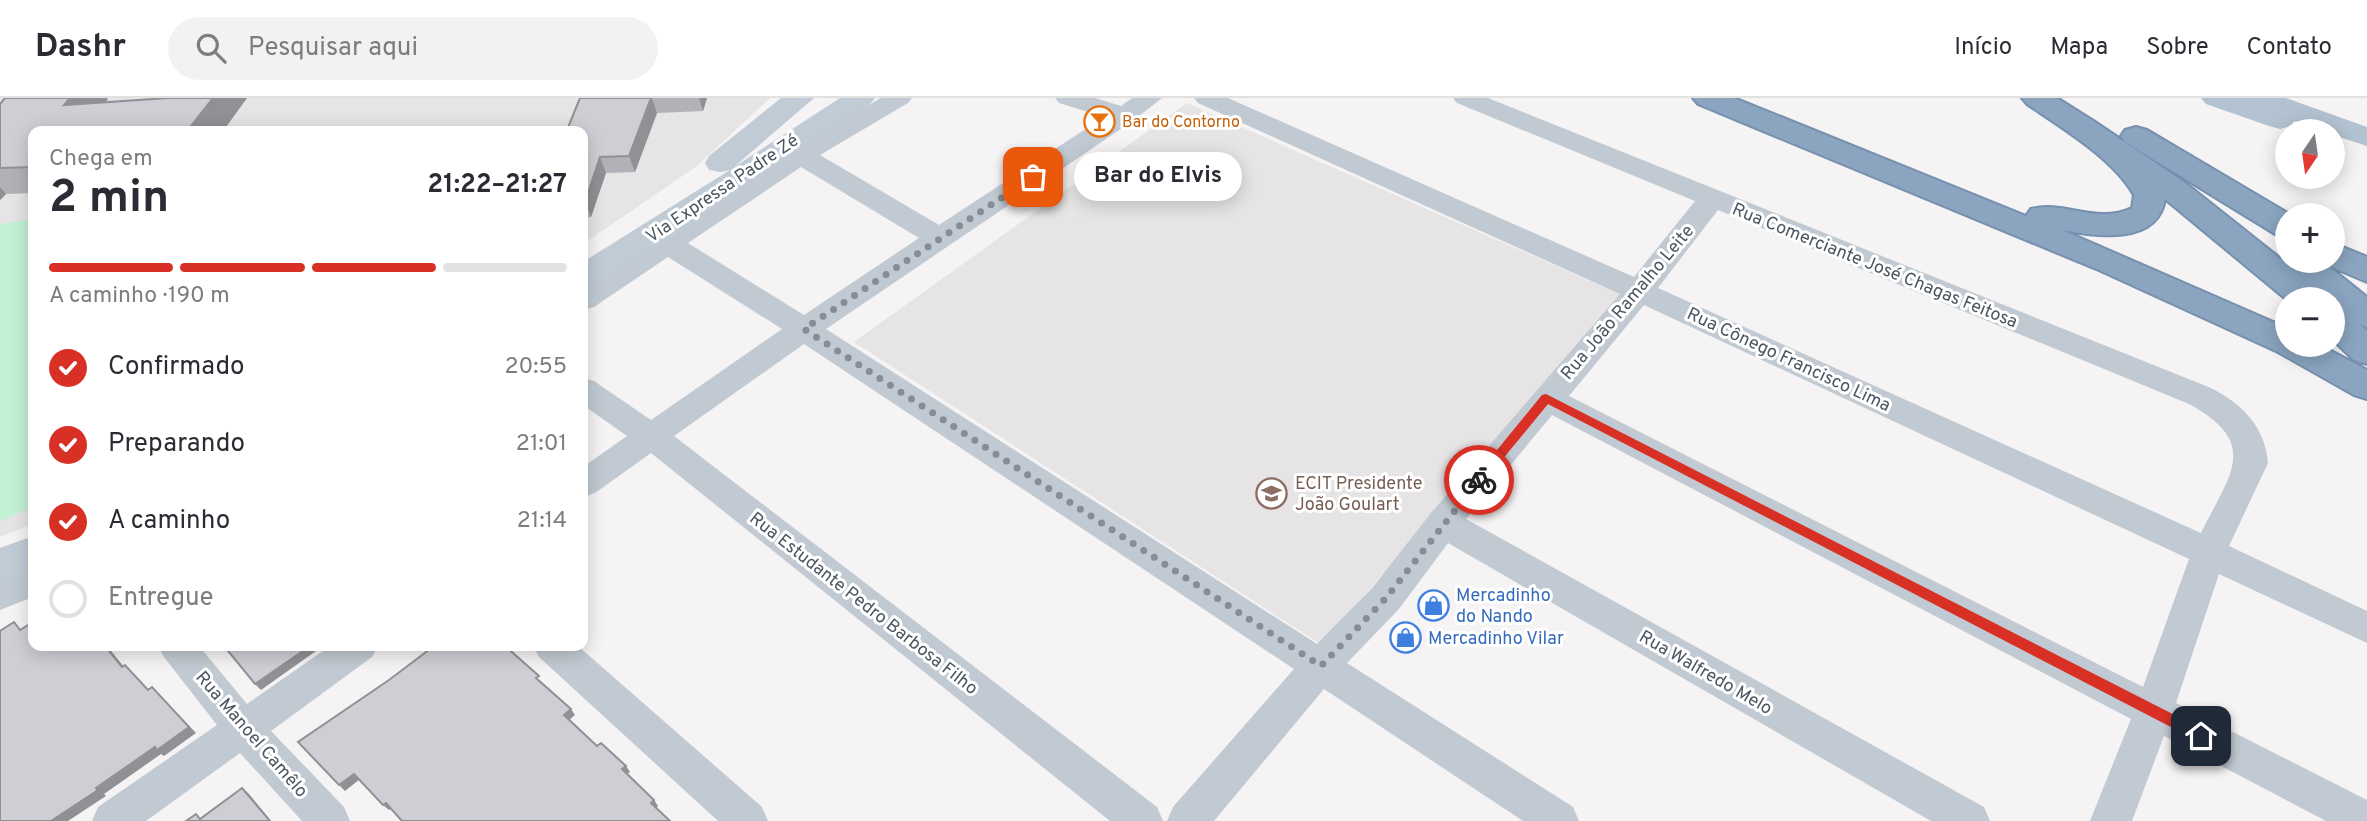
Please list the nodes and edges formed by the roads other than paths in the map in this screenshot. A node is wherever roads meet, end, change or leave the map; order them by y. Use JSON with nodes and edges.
{"nodes":[{"id":1,"x":799,"y":98,"type":"edge"},
{"id":2,"x":860,"y":98,"type":"edge"},
{"id":3,"x":899,"y":98,"type":"edge"},
{"id":4,"x":1068,"y":98,"type":"edge"},
{"id":5,"x":1207,"y":98,"type":"edge"},
{"id":6,"x":1466,"y":98,"type":"edge"},
{"id":7,"x":1709,"y":98,"type":"edge"},
{"id":8,"x":1752,"y":98,"type":"edge"},
{"id":9,"x":2037,"y":98,"type":"edge"},
{"id":10,"x":2070,"y":98,"type":"edge"},
{"id":11,"x":2216,"y":98,"type":"edge"},
{"id":12,"x":2258,"y":98,"type":"edge"},
{"id":13,"x":1137,"y":106,"type":"edge"},
{"id":14,"x":2275,"y":119,"type":"edge"},
{"id":15,"x":2091,"y":122,"type":"junction"},
{"id":16,"x":2367,"y":137,"type":"edge"},
{"id":17,"x":2345,"y":145,"type":"edge"},
{"id":18,"x":2367,"y":153,"type":"edge"},
{"id":19,"x":802,"y":155,"type":"junction"},
{"id":20,"x":1712,"y":200,"type":"junction"},
{"id":21,"x":2275,"y":221,"type":"edge"},
{"id":22,"x":941,"y":239,"type":"junction"},
{"id":23,"x":2275,"y":241,"type":"edge"},
{"id":24,"x":668,"y":244,"type":"junction"},
{"id":25,"x":588,"y":254,"type":"edge"},
{"id":26,"x":2345,"y":260,"type":"edge"},
{"id":27,"x":2367,"y":271,"type":"edge"},
{"id":28,"x":2316,"y":273,"type":"edge"},
{"id":29,"x":588,"y":274,"type":"edge"},
{"id":30,"x":2293,"y":287,"type":"edge"},
{"id":31,"x":1639,"y":291,"type":"junction"},
{"id":32,"x":588,"y":297,"type":"edge"},
{"id":33,"x":2367,"y":314,"type":"edge"},
{"id":34,"x":804,"y":329,"type":"junction"},
{"id":35,"x":2345,"y":332,"type":"edge"},
{"id":36,"x":2275,"y":337,"type":"edge"},
{"id":37,"x":2367,"y":351,"type":"edge"},
{"id":38,"x":2314,"y":357,"type":"edge"},
{"id":39,"x":2367,"y":386,"type":"edge"},
{"id":40,"x":588,"y":392,"type":"edge"},
{"id":41,"x":1546,"y":398,"type":"junction"},
{"id":42,"x":651,"y":436,"type":"junction"},
{"id":43,"x":588,"y":480,"type":"edge"},
{"id":44,"x":1443,"y":523,"type":"junction"},
{"id":45,"x":28,"y":535,"type":"edge"},
{"id":46,"x":0,"y":546,"type":"edge"},
{"id":47,"x":2209,"y":552,"type":"junction"},
{"id":48,"x":28,"y":554,"type":"edge"},
{"id":49,"x":0,"y":566,"type":"edge"},
{"id":50,"x":28,"y":584,"type":"edge"},
{"id":51,"x":0,"y":595,"type":"edge"},
{"id":52,"x":2367,"y":628,"type":"edge"},
{"id":53,"x":181,"y":651,"type":"edge"},
{"id":54,"x":352,"y":651,"type":"edge"},
{"id":55,"x":557,"y":651,"type":"edge"},
{"id":56,"x":1321,"y":666,"type":"junction"},
{"id":57,"x":2154,"y":711,"type":"junction"},
{"id":58,"x":244,"y":729,"type":"junction"},
{"id":59,"x":113,"y":821,"type":"edge"},
{"id":60,"x":329,"y":821,"type":"edge"},
{"id":61,"x":747,"y":821,"type":"edge"},
{"id":62,"x":1142,"y":821,"type":"edge"},
{"id":63,"x":1188,"y":821,"type":"edge"},
{"id":64,"x":1558,"y":821,"type":"edge"},
{"id":65,"x":1969,"y":821,"type":"edge"},
{"id":66,"x":2111,"y":821,"type":"edge"},
{"id":67,"x":2367,"y":821,"type":"edge"}],
"edges":[{"from":1,"to":25,"type":"main road","name":"Via Expressa Padre Zé"},
{"from":2,"to":29,"type":"main road","name":"Via Expressa Padre Zé"},
{"from":3,"to":19,"type":"street"},
{"from":4,"to":13,"type":"street"},
{"from":5,"to":31,"type":"street","name":"Rua Cônego Francisco Lima"},
{"from":6,"to":20,"type":"street","name":"Rua Comerciante José Chagas Feitosa"},
{"from":7,"to":36,"type":"highway"},
{"from":8,"to":15,"type":"highway"},
{"from":9,"to":15,"type":"highway"},
{"from":10,"to":15,"type":"highway"},
{"from":11,"to":14,"type":"main road"},
{"from":12,"to":16,"type":"main road"},
{"from":13,"to":22,"type":"street"},
{"from":15,"to":21,"type":"highway"},
{"from":15,"to":23,"type":"highway"},
{"from":15,"to":30,"type":"highway"},
{"from":17,"to":18,"type":"main road"},
{"from":19,"to":22,"type":"street"},
{"from":19,"to":24,"type":"street"},
{"from":20,"to":31,"type":"street","name":"Rua João Ramalho Leite"},
{"from":20,"to":47,"type":"street","name":"Rua Comerciante José Chagas Feitosa"},
{"from":22,"to":34,"type":"street"},
{"from":24,"to":32,"type":"street"},
{"from":24,"to":34,"type":"street"},
{"from":26,"to":27,"type":"highway"},
{"from":28,"to":33,"type":"highway"},
{"from":31,"to":41,"type":"street","name":"Rua João Ramalho Leite"},
{"from":31,"to":47,"type":"street","name":"Rua Cônego Francisco Lima"},
{"from":34,"to":42,"type":"street"},
{"from":34,"to":56,"type":"street"},
{"from":35,"to":37,"type":"highway"},
{"from":38,"to":39,"type":"highway"},
{"from":40,"to":42,"type":"street","name":"Rua Estudante Pedro Barbosa Filho"},
{"from":41,"to":44,"type":"street","name":"Rua João Ramalho Leite"},
{"from":41,"to":57,"type":"street"},
{"from":42,"to":43,"type":"street"},
{"from":42,"to":62,"type":"street","name":"Rua Estudante Pedro Barbosa Filho"},
{"from":44,"to":56,"type":"street","name":"Rua João Ramalho Leite"},
{"from":44,"to":65,"type":"street","name":"Rua Walfredo Melo"},
{"from":45,"to":46,"type":"main road"},
{"from":47,"to":52,"type":"street","name":"Rua Cônego Francisco Lima"},
{"from":47,"to":57,"type":"street"},
{"from":48,"to":49,"type":"main road"},
{"from":50,"to":51,"type":"street"},
{"from":53,"to":58,"type":"street","name":"Rua Manoel Camêlo"},
{"from":54,"to":58,"type":"street"},
{"from":55,"to":61,"type":"street"},
{"from":56,"to":63,"type":"street","name":"Rua João Ramalho Leite"},
{"from":56,"to":64,"type":"street"},
{"from":57,"to":66,"type":"street"},
{"from":57,"to":67,"type":"street"},
{"from":58,"to":59,"type":"street"},
{"from":58,"to":60,"type":"street","name":"Rua Manoel Camêlo"}]}
